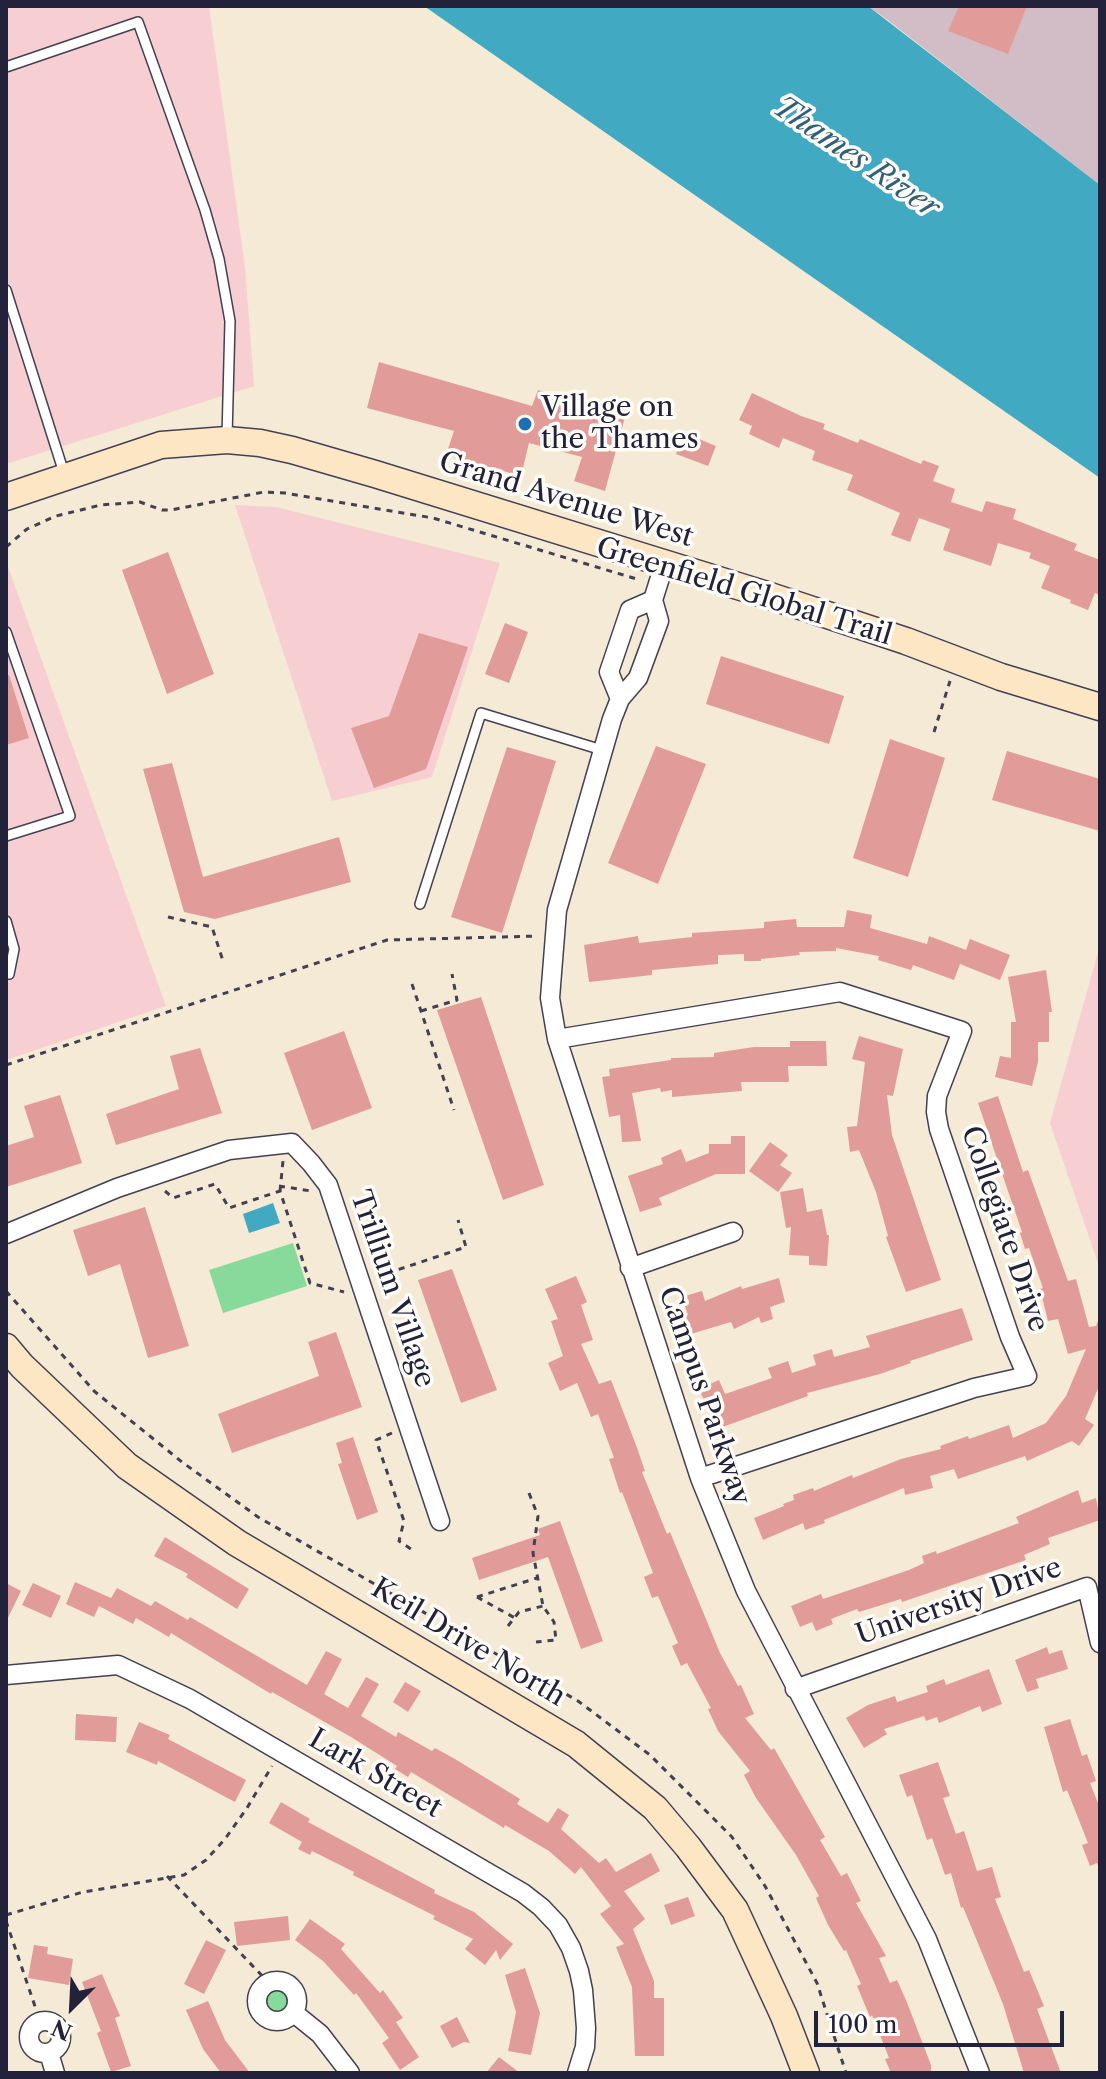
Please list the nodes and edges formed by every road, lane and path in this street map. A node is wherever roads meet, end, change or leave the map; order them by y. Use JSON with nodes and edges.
{"nodes":[{"id":1,"x":6,"y":67,"type":"edge"},
{"id":2,"x":6,"y":290,"type":"edge"},
{"id":3,"x":227,"y":440,"type":"junction"},
{"id":4,"x":65,"y":477,"type":"junction"},
{"id":5,"x":6,"y":497,"type":"edge"},
{"id":6,"x":6,"y":547,"type":"edge"},
{"id":7,"x":658,"y":583,"type":"junction"},
{"id":8,"x":6,"y":632,"type":"edge"},
{"id":9,"x":951,"y":677,"type":"dead end"},
{"id":10,"x":620,"y":699,"type":"junction"},
{"id":11,"x":1100,"y":707,"type":"edge"},
{"id":12,"x":934,"y":732,"type":"dead end"},
{"id":13,"x":602,"y":750,"type":"junction"},
{"id":14,"x":6,"y":836,"type":"edge"},
{"id":15,"x":420,"y":904,"type":"dead end"},
{"id":16,"x":168,"y":917,"type":"dead end"},
{"id":17,"x":6,"y":921,"type":"edge"},
{"id":18,"x":554,"y":936,"type":"junction"},
{"id":19,"x":223,"y":961,"type":"dead end"},
{"id":20,"x":6,"y":974,"type":"edge"},
{"id":21,"x":452,"y":974,"type":"dead end"},
{"id":22,"x":412,"y":984,"type":"dead end"},
{"id":23,"x":420,"y":1011,"type":"junction"},
{"id":24,"x":557,"y":1039,"type":"junction"},
{"id":25,"x":6,"y":1065,"type":"edge"},
{"id":26,"x":454,"y":1110,"type":"dead end"},
{"id":27,"x":292,"y":1143,"type":"junction"},
{"id":28,"x":280,"y":1188,"type":"junction"},
{"id":29,"x":163,"y":1189,"type":"dead end"},
{"id":30,"x":330,"y":1192,"type":"junction"},
{"id":31,"x":458,"y":1220,"type":"dead end"},
{"id":32,"x":733,"y":1232,"type":"dead end"},
{"id":33,"x":6,"y":1234,"type":"edge"},
{"id":34,"x":630,"y":1268,"type":"junction"},
{"id":35,"x":376,"y":1277,"type":"dead end"},
{"id":36,"x":349,"y":1293,"type":"dead end"},
{"id":37,"x":6,"y":1347,"type":"edge"},
{"id":38,"x":397,"y":1430,"type":"dead end"},
{"id":39,"x":700,"y":1478,"type":"junction"},
{"id":40,"x":529,"y":1493,"type":"dead end"},
{"id":41,"x":440,"y":1521,"type":"dead end"},
{"id":42,"x":411,"y":1549,"type":"dead end"},
{"id":43,"x":537,"y":1578,"type":"junction"},
{"id":44,"x":543,"y":1606,"type":"junction"},
{"id":45,"x":515,"y":1618,"type":"junction"},
{"id":46,"x":508,"y":1626,"type":"dead end"},
{"id":47,"x":536,"y":1642,"type":"dead end"},
{"id":48,"x":1100,"y":1643,"type":"edge"},
{"id":49,"x":6,"y":1675,"type":"edge"},
{"id":50,"x":795,"y":1689,"type":"junction"},
{"id":51,"x":280,"y":1751,"type":"junction"},
{"id":52,"x":167,"y":1876,"type":"junction"},
{"id":53,"x":6,"y":1915,"type":"edge"},
{"id":54,"x":6,"y":1921,"type":"edge"},
{"id":55,"x":268,"y":1982,"type":"junction"},
{"id":56,"x":294,"y":2013,"type":"junction"},
{"id":57,"x":40,"y":2021,"type":"joint"},
{"id":58,"x":55,"y":2073,"type":"edge"},
{"id":59,"x":350,"y":2073,"type":"edge"},
{"id":60,"x":577,"y":2073,"type":"edge"},
{"id":61,"x":806,"y":2073,"type":"edge"},
{"id":62,"x":980,"y":2073,"type":"edge"}],
"edges":[{"from":1,"to":3,"type":"lane"},
{"from":2,"to":4,"type":"lane"},
{"from":3,"to":4,"type":"main road","name":"Grand Avenue West"},
{"from":3,"to":7,"type":"main road","name":"Grand Avenue West"},
{"from":4,"to":5,"type":"main road","name":"Grand Avenue West"},
{"from":6,"to":7,"type":"path","name":"Greenfield Global Trail"},
{"from":7,"to":10,"type":"street","name":"Campus Parkway"},
{"from":7,"to":10,"type":"street"},
{"from":7,"to":11,"type":"main road","name":"Grand Avenue West"},
{"from":8,"to":14,"type":"lane"},
{"from":9,"to":12,"type":"path"},
{"from":10,"to":13,"type":"street","name":"Campus Parkway"},
{"from":13,"to":15,"type":"lane"},
{"from":13,"to":18,"type":"street","name":"Campus Parkway"},
{"from":16,"to":19,"type":"path"},
{"from":17,"to":20,"type":"lane"},
{"from":18,"to":24,"type":"street","name":"Campus Parkway"},
{"from":18,"to":25,"type":"path"},
{"from":21,"to":23,"type":"path"},
{"from":22,"to":23,"type":"path"},
{"from":23,"to":26,"type":"path"},
{"from":24,"to":34,"type":"street","name":"Campus Parkway"},
{"from":24,"to":39,"type":"street","name":"Collegiate Drive"},
{"from":27,"to":28,"type":"path"},
{"from":27,"to":30,"type":"street","name":"Trillium Village"},
{"from":27,"to":33,"type":"street"},
{"from":28,"to":29,"type":"path"},
{"from":28,"to":30,"type":"path"},
{"from":28,"to":36,"type":"path"},
{"from":30,"to":41,"type":"street","name":"Trillium Village"},
{"from":31,"to":35,"type":"path"},
{"from":32,"to":34,"type":"street"},
{"from":34,"to":39,"type":"street","name":"Campus Parkway"},
{"from":37,"to":61,"type":"main road","name":"Keil Drive North"},
{"from":38,"to":42,"type":"path"},
{"from":39,"to":50,"type":"street","name":"Campus Parkway"},
{"from":40,"to":43,"type":"path"},
{"from":43,"to":44,"type":"path"},
{"from":43,"to":45,"type":"path"},
{"from":44,"to":45,"type":"path"},
{"from":44,"to":47,"type":"path"},
{"from":45,"to":46,"type":"path"},
{"from":48,"to":50,"type":"street","name":"University Drive"},
{"from":49,"to":51,"type":"street","name":"Lark Street"},
{"from":50,"to":62,"type":"street","name":"Campus Parkway"},
{"from":51,"to":52,"type":"path"},
{"from":51,"to":60,"type":"street","name":"Lark Street"},
{"from":52,"to":53,"type":"path"},
{"from":52,"to":55,"type":"path"},
{"from":54,"to":57,"type":"path"},
{"from":55,"to":56,"type":"street"},
{"from":55,"to":56,"type":"street"},
{"from":56,"to":59,"type":"street"},
{"from":57,"to":58,"type":"street"}]}
